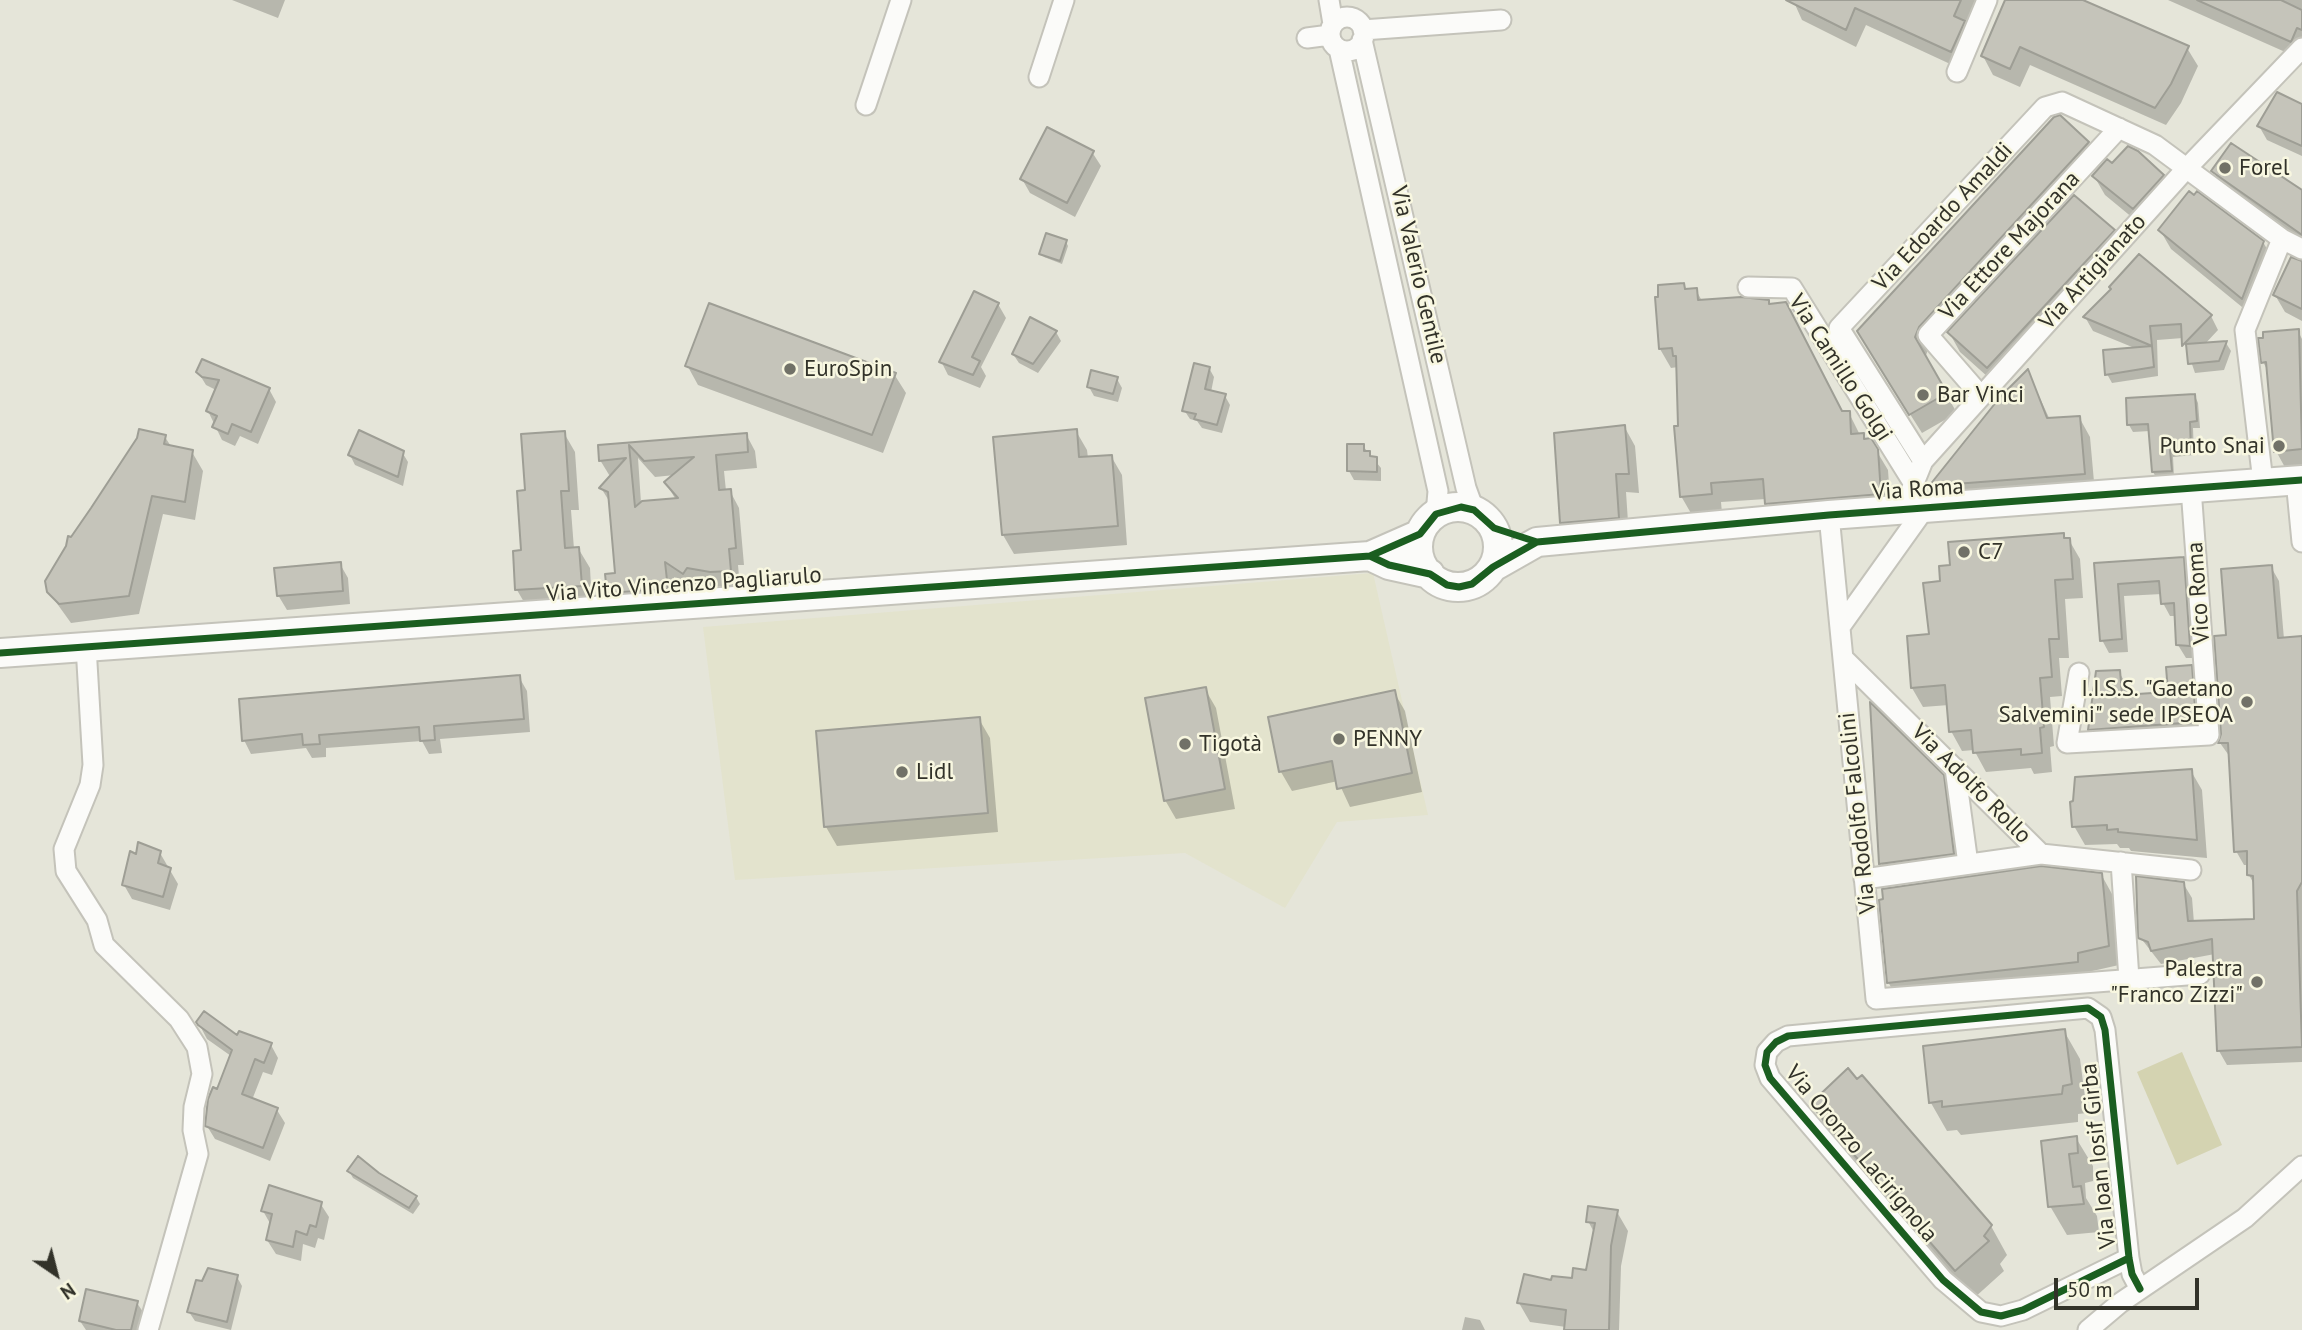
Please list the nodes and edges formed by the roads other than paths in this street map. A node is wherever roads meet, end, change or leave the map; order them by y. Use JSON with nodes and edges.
{"nodes":[{"id":1,"x":901,"y":0,"type":"edge"},
{"id":2,"x":1064,"y":0,"type":"edge"},
{"id":3,"x":1329,"y":0,"type":"edge"},
{"id":4,"x":1350,"y":0,"type":"edge"},
{"id":5,"x":1987,"y":0,"type":"edge"},
{"id":6,"x":1501,"y":20,"type":"dead end"},
{"id":7,"x":1361,"y":30,"type":"junction"},
{"id":8,"x":1334,"y":36,"type":"junction"},
{"id":9,"x":1307,"y":38,"type":"dead end"},
{"id":10,"x":2302,"y":48,"type":"edge"},
{"id":11,"x":1956,"y":72,"type":"dead end"},
{"id":12,"x":1039,"y":77,"type":"dead end"},
{"id":13,"x":866,"y":105,"type":"dead end"},
{"id":14,"x":2119,"y":128,"type":"junction"},
{"id":15,"x":2185,"y":170,"type":"junction"},
{"id":16,"x":2282,"y":239,"type":"junction"},
{"id":17,"x":2302,"y":249,"type":"edge"},
{"id":18,"x":1748,"y":288,"type":"dead end"},
{"id":19,"x":1981,"y":396,"type":"junction"},
{"id":20,"x":1923,"y":461,"type":"junction"},
{"id":21,"x":2299,"y":480,"type":"edge"},
{"id":22,"x":2263,"y":482,"type":"junction"},
{"id":23,"x":2191,"y":488,"type":"junction"},
{"id":24,"x":1914,"y":501,"type":"junction"},
{"id":25,"x":1829,"y":515,"type":"junction"},
{"id":26,"x":1484,"y":519,"type":"junction"},
{"id":27,"x":1428,"y":524,"type":"junction"},
{"id":28,"x":1537,"y":542,"type":"junction"},
{"id":29,"x":2302,"y":542,"type":"edge"},
{"id":30,"x":1370,"y":556,"type":"junction"},
{"id":31,"x":1493,"y":567,"type":"junction"},
{"id":32,"x":1430,"y":574,"type":"junction"},
{"id":33,"x":1840,"y":627,"type":"junction"},
{"id":34,"x":86,"y":646,"type":"junction"},
{"id":35,"x":0,"y":653,"type":"edge"},
{"id":36,"x":1843,"y":658,"type":"junction"},
{"id":37,"x":2079,"y":673,"type":"dead end"},
{"id":38,"x":1955,"y":768,"type":"junction"},
{"id":39,"x":2041,"y":854,"type":"junction"},
{"id":40,"x":2121,"y":862,"type":"junction"},
{"id":41,"x":1968,"y":864,"type":"junction"},
{"id":42,"x":2191,"y":870,"type":"dead end"},
{"id":43,"x":1864,"y":879,"type":"junction"},
{"id":44,"x":2200,"y":974,"type":"dead end"},
{"id":45,"x":2130,"y":979,"type":"junction"},
{"id":46,"x":2101,"y":1017,"type":"joint"},
{"id":47,"x":2302,"y":1166,"type":"edge"},
{"id":48,"x":2129,"y":1258,"type":"junction"},
{"id":49,"x":2140,"y":1289,"type":"junction"},
{"id":50,"x":148,"y":1330,"type":"edge"},
{"id":51,"x":2088,"y":1330,"type":"edge"}],
"edges":[{"from":1,"to":13,"type":"street"},
{"from":2,"to":12,"type":"street"},
{"from":3,"to":8,"type":"street","name":"Via Valerio Gentile"},
{"from":4,"to":7,"type":"street","name":"Via Valerio Gentile"},
{"from":5,"to":11,"type":"street"},
{"from":6,"to":7,"type":"street"},
{"from":7,"to":8,"type":"street"},
{"from":7,"to":8,"type":"street"},
{"from":7,"to":26,"type":"street","name":"Via Valerio Gentile"},
{"from":8,"to":9,"type":"street"},
{"from":8,"to":27,"type":"street","name":"Via Valerio Gentile"},
{"from":10,"to":15,"type":"street","name":"Via Artigianato"},
{"from":14,"to":15,"type":"street","name":"Via Edoardo Amaldi"},
{"from":14,"to":19,"type":"street","name":"Via Ettore Majorana"},
{"from":14,"to":20,"type":"street","name":"Via Edoardo Amaldi"},
{"from":15,"to":16,"type":"street","name":"Via Edoardo Amaldi"},
{"from":15,"to":19,"type":"street","name":"Via Artigianato"},
{"from":16,"to":17,"type":"street","name":"Via Edoardo Amaldi"},
{"from":16,"to":22,"type":"street"},
{"from":18,"to":24,"type":"street","name":"Via Camillo Golgi"},
{"from":19,"to":20,"type":"street","name":"Via Artigianato"},
{"from":20,"to":24,"type":"street","name":"Via Artigianato"},
{"from":21,"to":22,"type":"street","name":"Via Roma"},
{"from":21,"to":29,"type":"street"},
{"from":22,"to":23,"type":"street","name":"Via Roma"},
{"from":23,"to":24,"type":"street","name":"Via Roma"},
{"from":23,"to":37,"type":"street","name":"Vico Roma"},
{"from":24,"to":25,"type":"street","name":"Via Roma"},
{"from":24,"to":33,"type":"street"},
{"from":25,"to":28,"type":"street","name":"Via Roma"},
{"from":25,"to":33,"type":"street","name":"Via Rodolfo Falcolini"},
{"from":26,"to":27,"type":"street"},
{"from":26,"to":28,"type":"street","name":"Via Roma"},
{"from":26,"to":31,"type":"street"},
{"from":27,"to":30,"type":"street","name":"Via Vito Vincenzo Pagliarulo"},
{"from":27,"to":32,"type":"street"},
{"from":28,"to":31,"type":"street","name":"Via Roma"},
{"from":30,"to":32,"type":"street","name":"Via Vito Vincenzo Pagliarulo"},
{"from":30,"to":34,"type":"street","name":"Via Vito Vincenzo Pagliarulo"},
{"from":31,"to":32,"type":"street"},
{"from":33,"to":36,"type":"street","name":"Via Rodolfo Falcolini"},
{"from":34,"to":35,"type":"street","name":"Via Vito Vincenzo Pagliarulo"},
{"from":34,"to":50,"type":"street"},
{"from":36,"to":38,"type":"street","name":"Via Adolfo Rollo"},
{"from":36,"to":43,"type":"street","name":"Via Rodolfo Falcolini"},
{"from":38,"to":39,"type":"street","name":"Via Adolfo Rollo"},
{"from":38,"to":41,"type":"street"},
{"from":39,"to":40,"type":"street","name":"Via Adolfo Rollo"},
{"from":39,"to":41,"type":"street"},
{"from":40,"to":42,"type":"street","name":"Via Adolfo Rollo"},
{"from":40,"to":45,"type":"street"},
{"from":41,"to":43,"type":"street"},
{"from":43,"to":45,"type":"street","name":"Via Rodolfo Falcolini"},
{"from":44,"to":45,"type":"street"},
{"from":46,"to":48,"type":"street","name":"Via Ioan Iosif Girba"},
{"from":46,"to":48,"type":"street","name":"Via Oronzo Lacirignola"},
{"from":47,"to":49,"type":"street"},
{"from":48,"to":49,"type":"street","name":"Via Ioan Iosif Girba"},
{"from":49,"to":51,"type":"street"}]}
